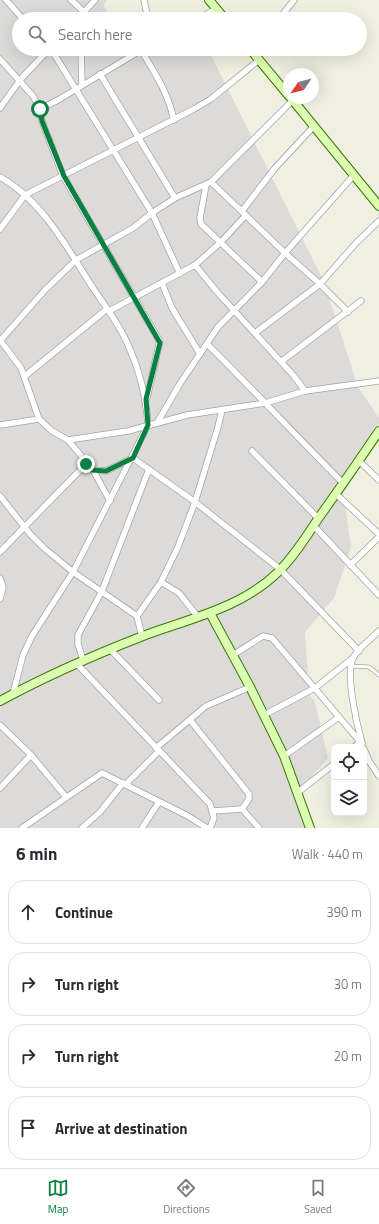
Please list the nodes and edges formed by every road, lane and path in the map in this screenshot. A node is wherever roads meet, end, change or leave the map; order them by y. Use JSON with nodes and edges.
{"nodes":[{"id":1,"x":6,"y":0,"type":"edge"},
{"id":2,"x":71,"y":0,"type":"edge"},
{"id":3,"x":95,"y":0,"type":"edge"},
{"id":4,"x":144,"y":0,"type":"edge"},
{"id":5,"x":209,"y":0,"type":"edge"},
{"id":6,"x":294,"y":0,"type":"edge"},
{"id":7,"x":216,"y":9,"type":"junction"},
{"id":8,"x":17,"y":12,"type":"edge"},
{"id":9,"x":84,"y":12,"type":"joint"},
{"id":10,"x":147,"y":12,"type":"edge"},
{"id":11,"x":211,"y":12,"type":"edge"},
{"id":12,"x":219,"y":12,"type":"edge"},
{"id":13,"x":285,"y":12,"type":"edge"},
{"id":14,"x":43,"y":56,"type":"edge"},
{"id":15,"x":55,"y":56,"type":"edge"},
{"id":16,"x":81,"y":56,"type":"edge"},
{"id":17,"x":132,"y":56,"type":"edge"},
{"id":18,"x":145,"y":56,"type":"edge"},
{"id":19,"x":256,"y":56,"type":"edge"},
{"id":20,"x":0,"y":59,"type":"edge"},
{"id":21,"x":259,"y":60,"type":"junction"},
{"id":22,"x":100,"y":74,"type":"junction"},
{"id":23,"x":20,"y":80,"type":"junction"},
{"id":24,"x":82,"y":85,"type":"junction"},
{"id":25,"x":283,"y":88,"type":"edge"},
{"id":26,"x":76,"y":89,"type":"junction"},
{"id":27,"x":285,"y":104,"type":"edge"},
{"id":28,"x":296,"y":104,"type":"edge"},
{"id":29,"x":0,"y":108,"type":"edge"},
{"id":30,"x":40,"y":109,"type":"junction"},
{"id":31,"x":174,"y":120,"type":"junction"},
{"id":32,"x":314,"y":126,"type":"junction"},
{"id":33,"x":138,"y":136,"type":"junction"},
{"id":34,"x":112,"y":150,"type":"junction"},
{"id":35,"x":354,"y":175,"type":"junction"},
{"id":36,"x":64,"y":176,"type":"junction"},
{"id":37,"x":0,"y":177,"type":"edge"},
{"id":38,"x":209,"y":184,"type":"junction"},
{"id":39,"x":25,"y":195,"type":"junction"},
{"id":40,"x":175,"y":198,"type":"junction"},
{"id":41,"x":379,"y":206,"type":"edge"},
{"id":42,"x":242,"y":211,"type":"junction"},
{"id":43,"x":152,"y":213,"type":"junction"},
{"id":44,"x":246,"y":216,"type":"junction"},
{"id":45,"x":379,"y":221,"type":"edge"},
{"id":46,"x":0,"y":229,"type":"edge"},
{"id":47,"x":221,"y":242,"type":"junction"},
{"id":48,"x":103,"y":244,"type":"junction"},
{"id":49,"x":285,"y":253,"type":"junction"},
{"id":50,"x":76,"y":260,"type":"junction"},
{"id":51,"x":195,"y":265,"type":"junction"},
{"id":52,"x":180,"y":274,"type":"junction"},
{"id":53,"x":262,"y":282,"type":"junction"},
{"id":54,"x":162,"y":283,"type":"junction"},
{"id":55,"x":320,"y":284,"type":"junction"},
{"id":56,"x":135,"y":297,"type":"junction"},
{"id":57,"x":361,"y":301,"type":"dead end"},
{"id":58,"x":108,"y":310,"type":"junction"},
{"id":59,"x":234,"y":310,"type":"junction"},
{"id":60,"x":348,"y":312,"type":"junction"},
{"id":61,"x":254,"y":333,"type":"junction"},
{"id":62,"x":0,"y":340,"type":"edge"},
{"id":63,"x":207,"y":344,"type":"junction"},
{"id":64,"x":200,"y":354,"type":"junction"},
{"id":65,"x":282,"y":361,"type":"junction"},
{"id":66,"x":25,"y":376,"type":"junction"},
{"id":67,"x":379,"y":381,"type":"edge"},
{"id":68,"x":305,"y":391,"type":"junction"},
{"id":69,"x":146,"y":399,"type":"junction"},
{"id":70,"x":265,"y":402,"type":"junction"},
{"id":71,"x":222,"y":410,"type":"junction"},
{"id":72,"x":39,"y":419,"type":"junction"},
{"id":73,"x":157,"y":423,"type":"junction"},
{"id":74,"x":0,"y":425,"type":"edge"},
{"id":75,"x":148,"y":425,"type":"junction"},
{"id":76,"x":379,"y":431,"type":"edge"},
{"id":77,"x":68,"y":440,"type":"junction"},
{"id":78,"x":252,"y":451,"type":"dead end"},
{"id":79,"x":133,"y":458,"type":"junction"},
{"id":80,"x":359,"y":461,"type":"junction"},
{"id":81,"x":86,"y":464,"type":"junction"},
{"id":82,"x":149,"y":469,"type":"junction"},
{"id":83,"x":92,"y":470,"type":"junction"},
{"id":84,"x":379,"y":480,"type":"edge"},
{"id":85,"x":343,"y":483,"type":"junction"},
{"id":86,"x":336,"y":494,"type":"junction"},
{"id":87,"x":0,"y":496,"type":"edge"},
{"id":88,"x":110,"y":501,"type":"junction"},
{"id":89,"x":195,"y":502,"type":"junction"},
{"id":90,"x":318,"y":518,"type":"junction"},
{"id":91,"x":314,"y":526,"type":"junction"},
{"id":92,"x":25,"y":528,"type":"junction"},
{"id":93,"x":379,"y":534,"type":"edge"},
{"id":94,"x":379,"y":537,"type":"edge"},
{"id":95,"x":0,"y":552,"type":"edge"},
{"id":96,"x":350,"y":565,"type":"junction"},
{"id":97,"x":280,"y":569,"type":"junction"},
{"id":98,"x":73,"y":572,"type":"junction"},
{"id":99,"x":0,"y":578,"type":"edge"},
{"id":100,"x":161,"y":582,"type":"junction"},
{"id":101,"x":102,"y":591,"type":"junction"},
{"id":102,"x":379,"y":595,"type":"edge"},
{"id":103,"x":0,"y":599,"type":"edge"},
{"id":104,"x":210,"y":613,"type":"junction"},
{"id":105,"x":137,"y":616,"type":"junction"},
{"id":106,"x":198,"y":616,"type":"junction"},
{"id":107,"x":379,"y":631,"type":"edge"},
{"id":108,"x":142,"y":637,"type":"junction"},
{"id":109,"x":110,"y":649,"type":"junction"},
{"id":110,"x":359,"y":651,"type":"junction"},
{"id":111,"x":233,"y":655,"type":"junction"},
{"id":112,"x":353,"y":658,"type":"junction"},
{"id":113,"x":80,"y":662,"type":"junction"},
{"id":114,"x":352,"y":666,"type":"junction"},
{"id":115,"x":379,"y":675,"type":"edge"},
{"id":116,"x":250,"y":687,"type":"junction"},
{"id":117,"x":315,"y":688,"type":"junction"},
{"id":118,"x":13,"y":694,"type":"junction"},
{"id":119,"x":159,"y":700,"type":"dead end"},
{"id":120,"x":0,"y":701,"type":"edge"},
{"id":121,"x":264,"y":715,"type":"junction"},
{"id":122,"x":339,"y":717,"type":"junction"},
{"id":123,"x":190,"y":720,"type":"junction"},
{"id":124,"x":0,"y":725,"type":"edge"},
{"id":125,"x":360,"y":744,"type":"edge"},
{"id":126,"x":361,"y":744,"type":"edge"},
{"id":127,"x":158,"y":750,"type":"junction"},
{"id":128,"x":31,"y":755,"type":"junction"},
{"id":129,"x":284,"y":756,"type":"junction"},
{"id":130,"x":367,"y":757,"type":"edge"},
{"id":131,"x":331,"y":766,"type":"edge"},
{"id":132,"x":379,"y":776,"type":"edge"},
{"id":133,"x":124,"y":784,"type":"junction"},
{"id":134,"x":0,"y":788,"type":"edge"},
{"id":135,"x":298,"y":793,"type":"junction"},
{"id":136,"x":66,"y":797,"type":"junction"},
{"id":137,"x":159,"y":802,"type":"junction"},
{"id":138,"x":242,"y":809,"type":"junction"},
{"id":139,"x":213,"y":811,"type":"junction"},
{"id":140,"x":23,"y":828,"type":"edge"},
{"id":141,"x":82,"y":828,"type":"edge"},
{"id":142,"x":142,"y":828,"type":"edge"},
{"id":143,"x":207,"y":828,"type":"edge"},
{"id":144,"x":210,"y":828,"type":"edge"},
{"id":145,"x":259,"y":828,"type":"edge"},
{"id":146,"x":310,"y":828,"type":"edge"}],
"edges":[{"from":1,"to":8,"type":"street"},
{"from":2,"to":9,"type":"street"},
{"from":3,"to":9,"type":"street"},
{"from":4,"to":10,"type":"street"},
{"from":5,"to":7,"type":"main road"},
{"from":6,"to":13,"type":"street"},
{"from":7,"to":11,"type":"street"},
{"from":7,"to":12,"type":"main road"},
{"from":14,"to":23,"type":"street"},
{"from":15,"to":26,"type":"street"},
{"from":16,"to":24,"type":"street"},
{"from":17,"to":22,"type":"street"},
{"from":18,"to":31,"type":"street"},
{"from":19,"to":21,"type":"main road"},
{"from":20,"to":23,"type":"street"},
{"from":21,"to":25,"type":"main road"},
{"from":21,"to":31,"type":"street"},
{"from":22,"to":24,"type":"street"},
{"from":22,"to":33,"type":"street"},
{"from":23,"to":29,"type":"street"},
{"from":23,"to":30,"type":"street"},
{"from":24,"to":26,"type":"street"},
{"from":26,"to":30,"type":"street"},
{"from":26,"to":34,"type":"street"},
{"from":27,"to":38,"type":"street"},
{"from":28,"to":32,"type":"main road"},
{"from":30,"to":36,"type":"street"},
{"from":31,"to":33,"type":"street"},
{"from":32,"to":35,"type":"main road"},
{"from":32,"to":42,"type":"street"},
{"from":33,"to":34,"type":"street"},
{"from":33,"to":40,"type":"street"},
{"from":34,"to":36,"type":"street"},
{"from":34,"to":43,"type":"street"},
{"from":35,"to":41,"type":"main road"},
{"from":35,"to":49,"type":"street"},
{"from":36,"to":39,"type":"street"},
{"from":36,"to":48,"type":"street"},
{"from":37,"to":39,"type":"street"},
{"from":38,"to":40,"type":"street"},
{"from":38,"to":42,"type":"street"},
{"from":38,"to":47,"type":"street"},
{"from":39,"to":46,"type":"street"},
{"from":39,"to":50,"type":"street"},
{"from":40,"to":43,"type":"street"},
{"from":42,"to":44,"type":"street"},
{"from":43,"to":48,"type":"street"},
{"from":43,"to":52,"type":"street"},
{"from":44,"to":47,"type":"street"},
{"from":44,"to":49,"type":"street"},
{"from":45,"to":55,"type":"street"},
{"from":47,"to":51,"type":"street"},
{"from":47,"to":53,"type":"street"},
{"from":48,"to":50,"type":"street"},
{"from":48,"to":56,"type":"street"},
{"from":49,"to":53,"type":"street"},
{"from":49,"to":55,"type":"street"},
{"from":50,"to":58,"type":"street"},
{"from":50,"to":62,"type":"street"},
{"from":51,"to":52,"type":"street"},
{"from":51,"to":59,"type":"street"},
{"from":52,"to":54,"type":"street"},
{"from":53,"to":59,"type":"street"},
{"from":54,"to":56,"type":"street"},
{"from":54,"to":64,"type":"street"},
{"from":55,"to":60,"type":"street"},
{"from":55,"to":61,"type":"street"},
{"from":56,"to":58,"type":"street"},
{"from":56,"to":69,"type":"street"},
{"from":57,"to":60,"type":"street"},
{"from":58,"to":66,"type":"street"},
{"from":58,"to":69,"type":"street"},
{"from":59,"to":61,"type":"street"},
{"from":59,"to":63,"type":"street"},
{"from":60,"to":65,"type":"street"},
{"from":61,"to":65,"type":"street"},
{"from":62,"to":66,"type":"street"},
{"from":63,"to":64,"type":"street"},
{"from":63,"to":70,"type":"street"},
{"from":64,"to":73,"type":"street"},
{"from":65,"to":68,"type":"street"},
{"from":66,"to":72,"type":"street"},
{"from":67,"to":68,"type":"street"},
{"from":68,"to":70,"type":"street"},
{"from":69,"to":75,"type":"street"},
{"from":70,"to":71,"type":"street"},
{"from":70,"to":85,"type":"street"},
{"from":71,"to":73,"type":"street"},
{"from":71,"to":89,"type":"street"},
{"from":72,"to":74,"type":"street"},
{"from":72,"to":77,"type":"street"},
{"from":73,"to":75,"type":"street"},
{"from":75,"to":77,"type":"street"},
{"from":75,"to":79,"type":"street"},
{"from":76,"to":80,"type":"main road"},
{"from":77,"to":81,"type":"street"},
{"from":78,"to":90,"type":"street"},
{"from":79,"to":82,"type":"street"},
{"from":79,"to":83,"type":"street"},
{"from":79,"to":88,"type":"street"},
{"from":80,"to":84,"type":"street"},
{"from":80,"to":85,"type":"main road"},
{"from":81,"to":83,"type":"street"},
{"from":81,"to":92,"type":"street"},
{"from":82,"to":89,"type":"street"},
{"from":82,"to":101,"type":"street"},
{"from":83,"to":88,"type":"street"},
{"from":85,"to":86,"type":"main road"},
{"from":86,"to":90,"type":"main road"},
{"from":86,"to":93,"type":"street"},
{"from":87,"to":92,"type":"street"},
{"from":88,"to":98,"type":"street"},
{"from":89,"to":97,"type":"street"},
{"from":89,"to":100,"type":"street"},
{"from":90,"to":91,"type":"main road"},
{"from":91,"to":96,"type":"street"},
{"from":91,"to":97,"type":"main road"},
{"from":92,"to":95,"type":"street"},
{"from":92,"to":98,"type":"street"},
{"from":94,"to":96,"type":"street"},
{"from":96,"to":102,"type":"street"},
{"from":97,"to":104,"type":"main road"},
{"from":97,"to":110,"type":"street"},
{"from":98,"to":101,"type":"street"},
{"from":98,"to":118,"type":"street"},
{"from":99,"to":103,"type":"street"},
{"from":100,"to":105,"type":"street"},
{"from":100,"to":106,"type":"street"},
{"from":101,"to":105,"type":"street"},
{"from":101,"to":113,"type":"street"},
{"from":104,"to":106,"type":"main road"},
{"from":104,"to":111,"type":"main road"},
{"from":105,"to":108,"type":"street"},
{"from":106,"to":108,"type":"main road"},
{"from":107,"to":110,"type":"street"},
{"from":108,"to":109,"type":"main road"},
{"from":109,"to":113,"type":"main road"},
{"from":109,"to":119,"type":"street"},
{"from":110,"to":112,"type":"street"},
{"from":111,"to":116,"type":"main road"},
{"from":111,"to":117,"type":"street"},
{"from":112,"to":114,"type":"street"},
{"from":112,"to":117,"type":"street"},
{"from":113,"to":118,"type":"main road"},
{"from":113,"to":127,"type":"street"},
{"from":114,"to":115,"type":"lane"},
{"from":114,"to":126,"type":"street"},
{"from":116,"to":121,"type":"main road"},
{"from":116,"to":123,"type":"street"},
{"from":117,"to":121,"type":"street"},
{"from":117,"to":122,"type":"street"},
{"from":118,"to":120,"type":"main road"},
{"from":121,"to":129,"type":"main road"},
{"from":122,"to":125,"type":"street"},
{"from":122,"to":129,"type":"street"},
{"from":123,"to":127,"type":"street"},
{"from":123,"to":138,"type":"street"},
{"from":124,"to":128,"type":"street"},
{"from":127,"to":133,"type":"street"},
{"from":127,"to":139,"type":"street"},
{"from":128,"to":134,"type":"street"},
{"from":128,"to":136,"type":"street"},
{"from":129,"to":135,"type":"main road"},
{"from":130,"to":132,"type":"street"},
{"from":131,"to":135,"type":"street"},
{"from":133,"to":136,"type":"street"},
{"from":133,"to":137,"type":"street"},
{"from":133,"to":141,"type":"street"},
{"from":135,"to":146,"type":"main road"},
{"from":136,"to":140,"type":"street"},
{"from":137,"to":142,"type":"street"},
{"from":137,"to":143,"type":"street"},
{"from":138,"to":139,"type":"street"},
{"from":138,"to":145,"type":"street"},
{"from":139,"to":144,"type":"street"}]}
